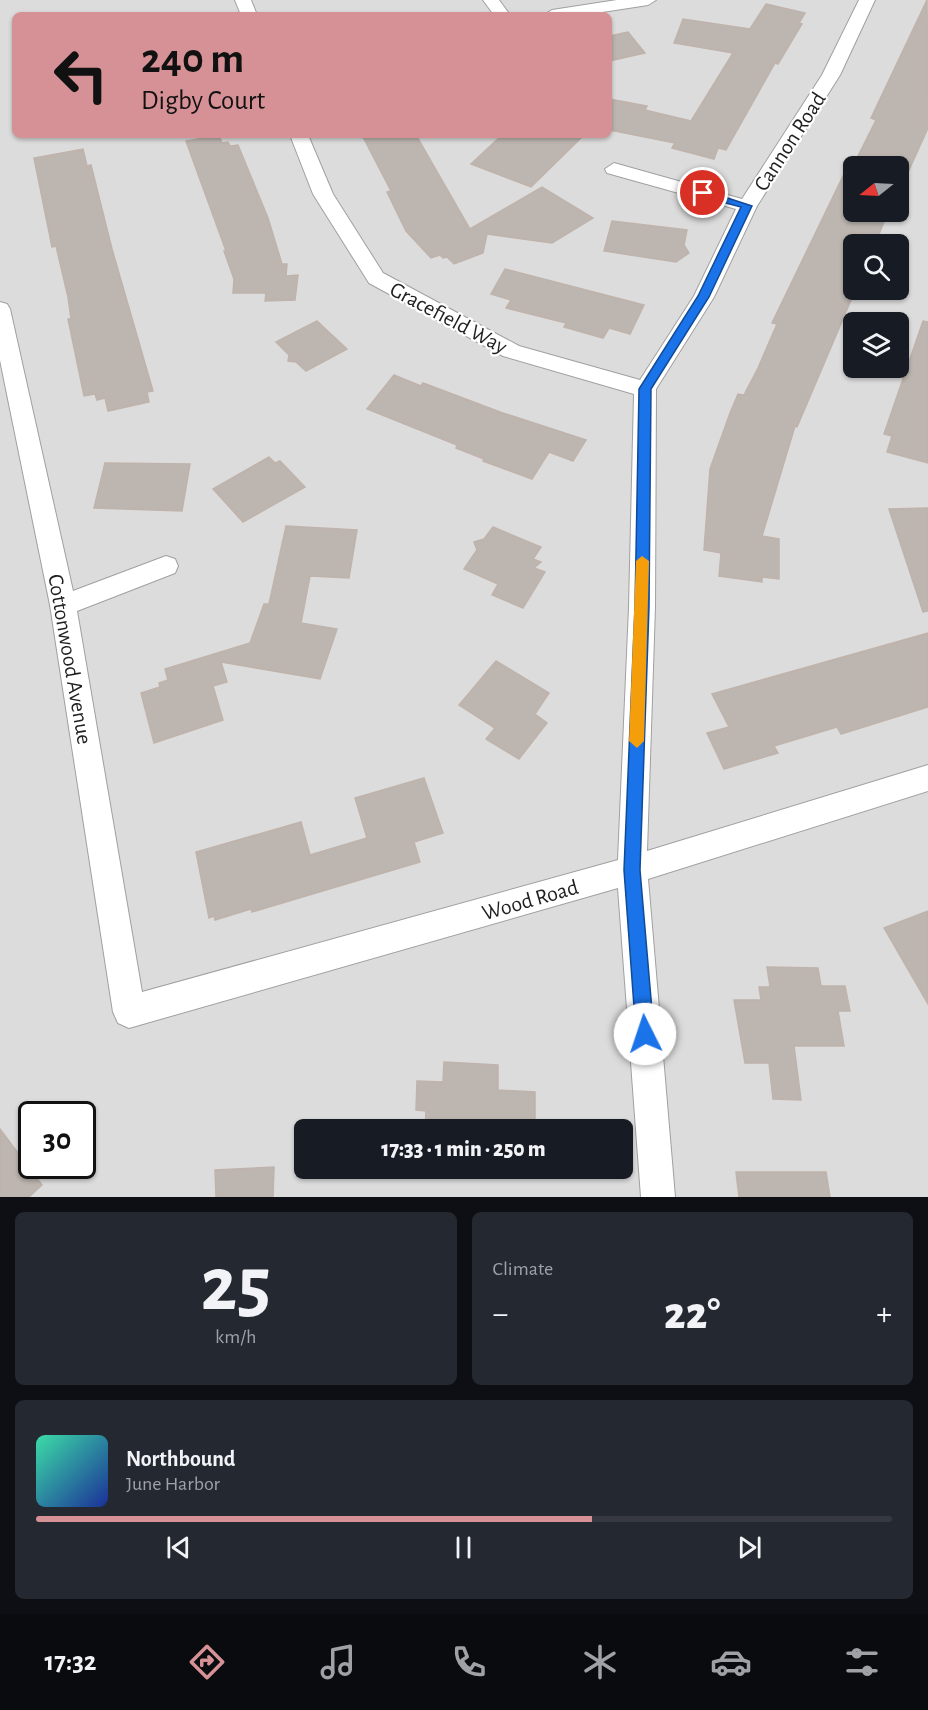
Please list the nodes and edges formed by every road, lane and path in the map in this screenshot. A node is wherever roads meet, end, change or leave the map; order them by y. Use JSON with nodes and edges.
{"nodes":[{"id":1,"x":648,"y":0,"type":"edge"},
{"id":2,"x":867,"y":0,"type":"edge"},
{"id":3,"x":571,"y":12,"type":"edge"},
{"id":4,"x":300,"y":138,"type":"edge"},
{"id":5,"x":614,"y":169,"type":"dead end"},
{"id":6,"x":747,"y":206,"type":"junction"},
{"id":7,"x":0,"y":309,"type":"edge"},
{"id":8,"x":645,"y":389,"type":"junction"},
{"id":9,"x":166,"y":566,"type":"dead end"},
{"id":10,"x":63,"y":605,"type":"junction"},
{"id":11,"x":928,"y":778,"type":"edge"},
{"id":12,"x":632,"y":870,"type":"junction"},
{"id":13,"x":129,"y":1012,"type":"joint"},
{"id":14,"x":658,"y":1197,"type":"edge"}],
"edges":[{"from":1,"to":3,"type":"street"},
{"from":2,"to":6,"type":"street","name":"Cannon Road"},
{"from":4,"to":8,"type":"street","name":"Gracefield Way"},
{"from":5,"to":6,"type":"street"},
{"from":6,"to":8,"type":"street","name":"Cannon Road"},
{"from":7,"to":10,"type":"street","name":"Cottonwood Avenue"},
{"from":8,"to":12,"type":"street"},
{"from":9,"to":10,"type":"street"},
{"from":10,"to":13,"type":"street","name":"Cottonwood Avenue"},
{"from":11,"to":12,"type":"street","name":"Wood Road"},
{"from":12,"to":13,"type":"street","name":"Wood Road"},
{"from":12,"to":14,"type":"street"}]}
